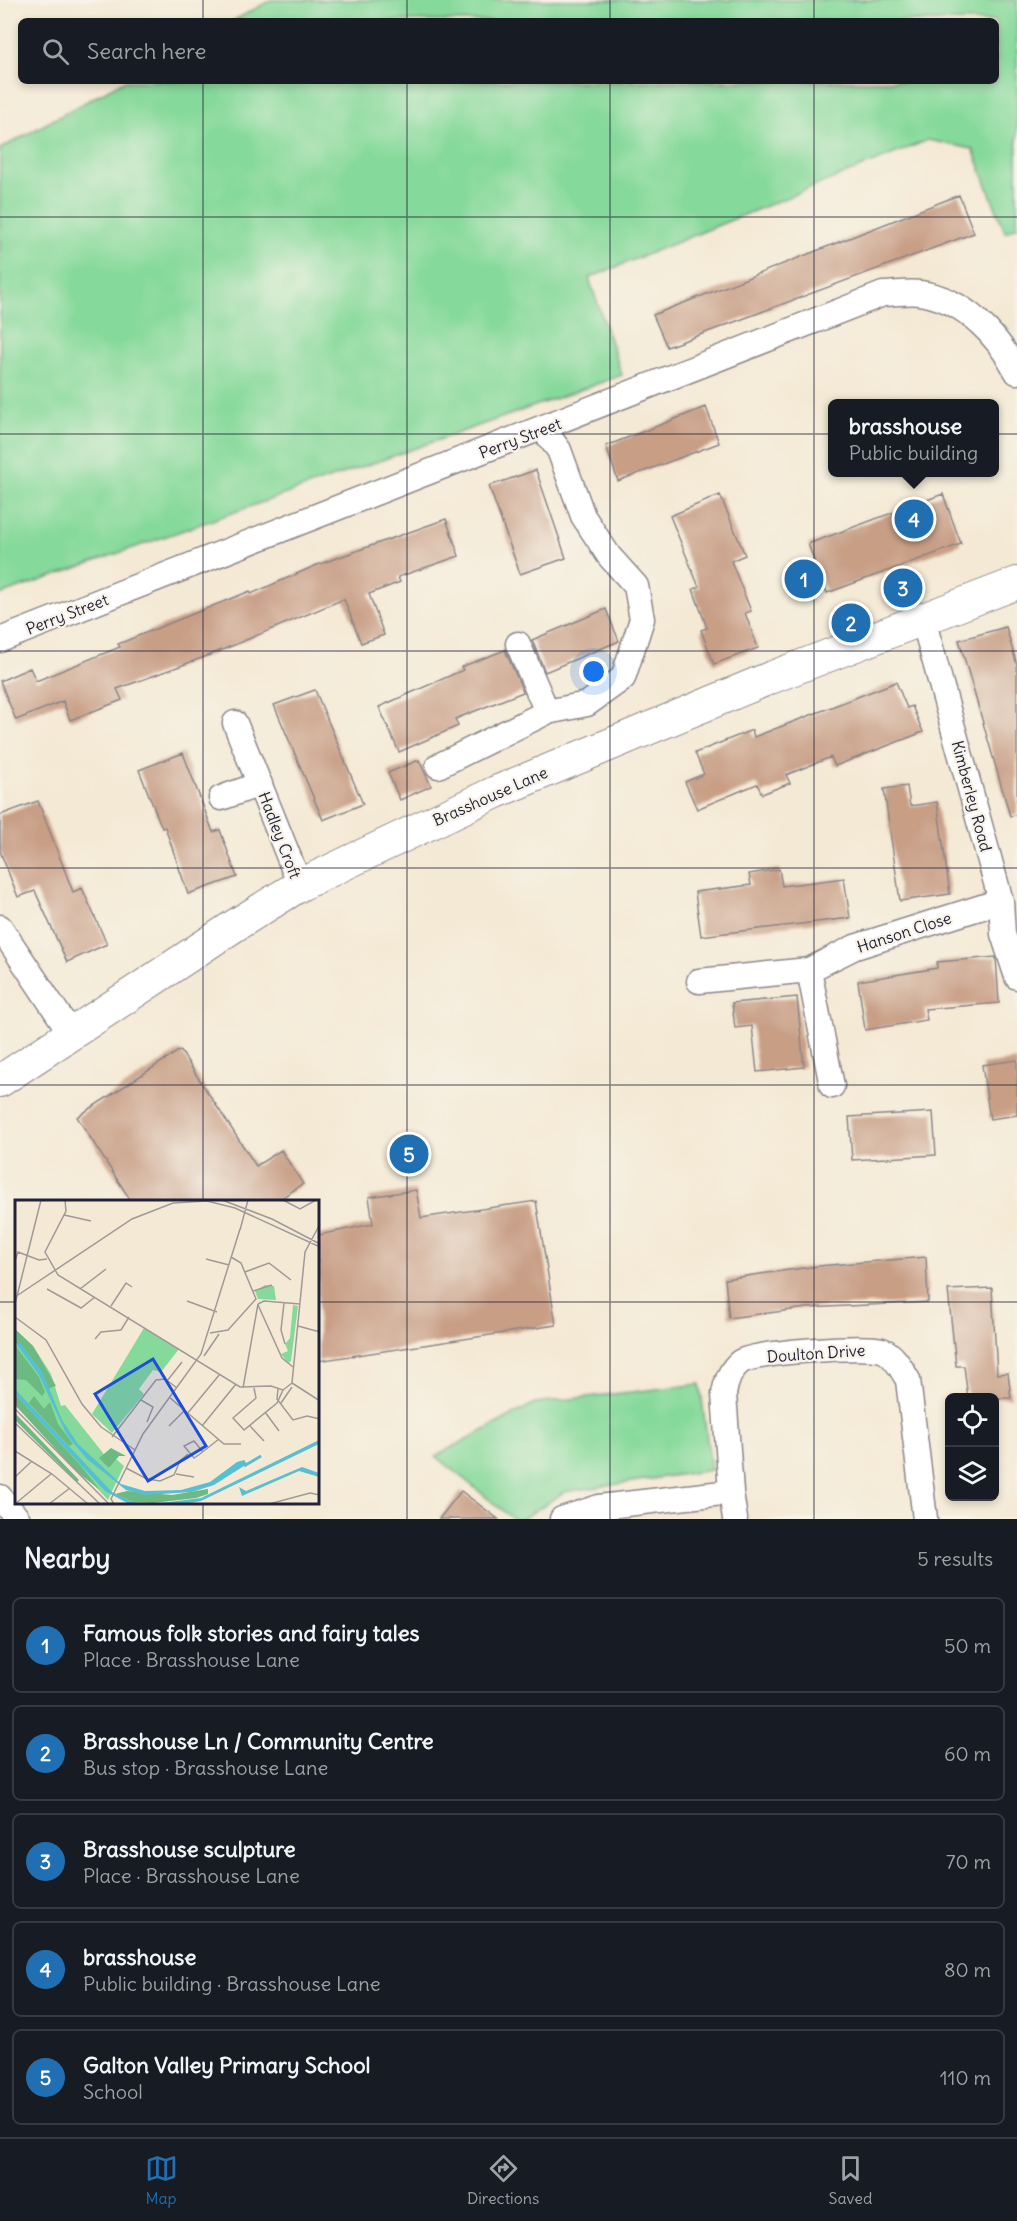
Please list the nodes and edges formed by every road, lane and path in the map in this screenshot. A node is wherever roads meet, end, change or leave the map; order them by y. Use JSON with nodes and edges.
{"nodes":[{"id":1,"x":1017,"y":372,"type":"edge"},
{"id":2,"x":543,"y":429,"type":"junction"},
{"id":3,"x":1017,"y":583,"type":"edge"},
{"id":4,"x":923,"y":619,"type":"junction"},
{"id":5,"x":0,"y":640,"type":"edge"},
{"id":6,"x":518,"y":644,"type":"dead end"},
{"id":7,"x":547,"y":712,"type":"junction"},
{"id":8,"x":235,"y":723,"type":"dead end"},
{"id":9,"x":438,"y":766,"type":"dead end"},
{"id":10,"x":260,"y":784,"type":"junction"},
{"id":11,"x":221,"y":798,"type":"dead end"},
{"id":12,"x":300,"y":885,"type":"junction"},
{"id":13,"x":1001,"y":901,"type":"junction"},
{"id":14,"x":0,"y":927,"type":"edge"},
{"id":15,"x":809,"y":970,"type":"junction"},
{"id":16,"x":1016,"y":973,"type":"edge"},
{"id":17,"x":699,"y":981,"type":"dead end"},
{"id":18,"x":72,"y":1035,"type":"junction"},
{"id":19,"x":0,"y":1081,"type":"edge"},
{"id":20,"x":832,"y":1086,"type":"dead end"},
{"id":21,"x":731,"y":1492,"type":"junction"},
{"id":22,"x":0,"y":1497,"type":"edge"},
{"id":23,"x":18,"y":1519,"type":"edge"},
{"id":24,"x":562,"y":1519,"type":"edge"},
{"id":25,"x":735,"y":1519,"type":"edge"},
{"id":26,"x":925,"y":1519,"type":"edge"}],
"edges":[{"from":1,"to":2,"type":"street","name":"Perry Street"},
{"from":2,"to":5,"type":"street","name":"Perry Street"},
{"from":2,"to":7,"type":"street"},
{"from":3,"to":4,"type":"street","name":"Brasshouse Lane"},
{"from":4,"to":12,"type":"street","name":"Brasshouse Lane"},
{"from":4,"to":13,"type":"street","name":"Kimberley Road"},
{"from":6,"to":7,"type":"street"},
{"from":7,"to":9,"type":"street"},
{"from":8,"to":10,"type":"street","name":"Hadley Croft"},
{"from":10,"to":11,"type":"street","name":"Hadley Croft"},
{"from":10,"to":12,"type":"street","name":"Hadley Croft"},
{"from":12,"to":18,"type":"street","name":"Brasshouse Lane"},
{"from":13,"to":15,"type":"street","name":"Hanson Close"},
{"from":13,"to":16,"type":"street","name":"Kimberley Road"},
{"from":14,"to":18,"type":"street"},
{"from":15,"to":17,"type":"street","name":"Hanson Close"},
{"from":15,"to":20,"type":"street"},
{"from":18,"to":19,"type":"street","name":"Brasshouse Lane"},
{"from":21,"to":24,"type":"street"},
{"from":21,"to":25,"type":"street","name":"Doulton Drive"},
{"from":21,"to":26,"type":"street","name":"Doulton Drive"},
{"from":22,"to":23,"type":"street"}]}
